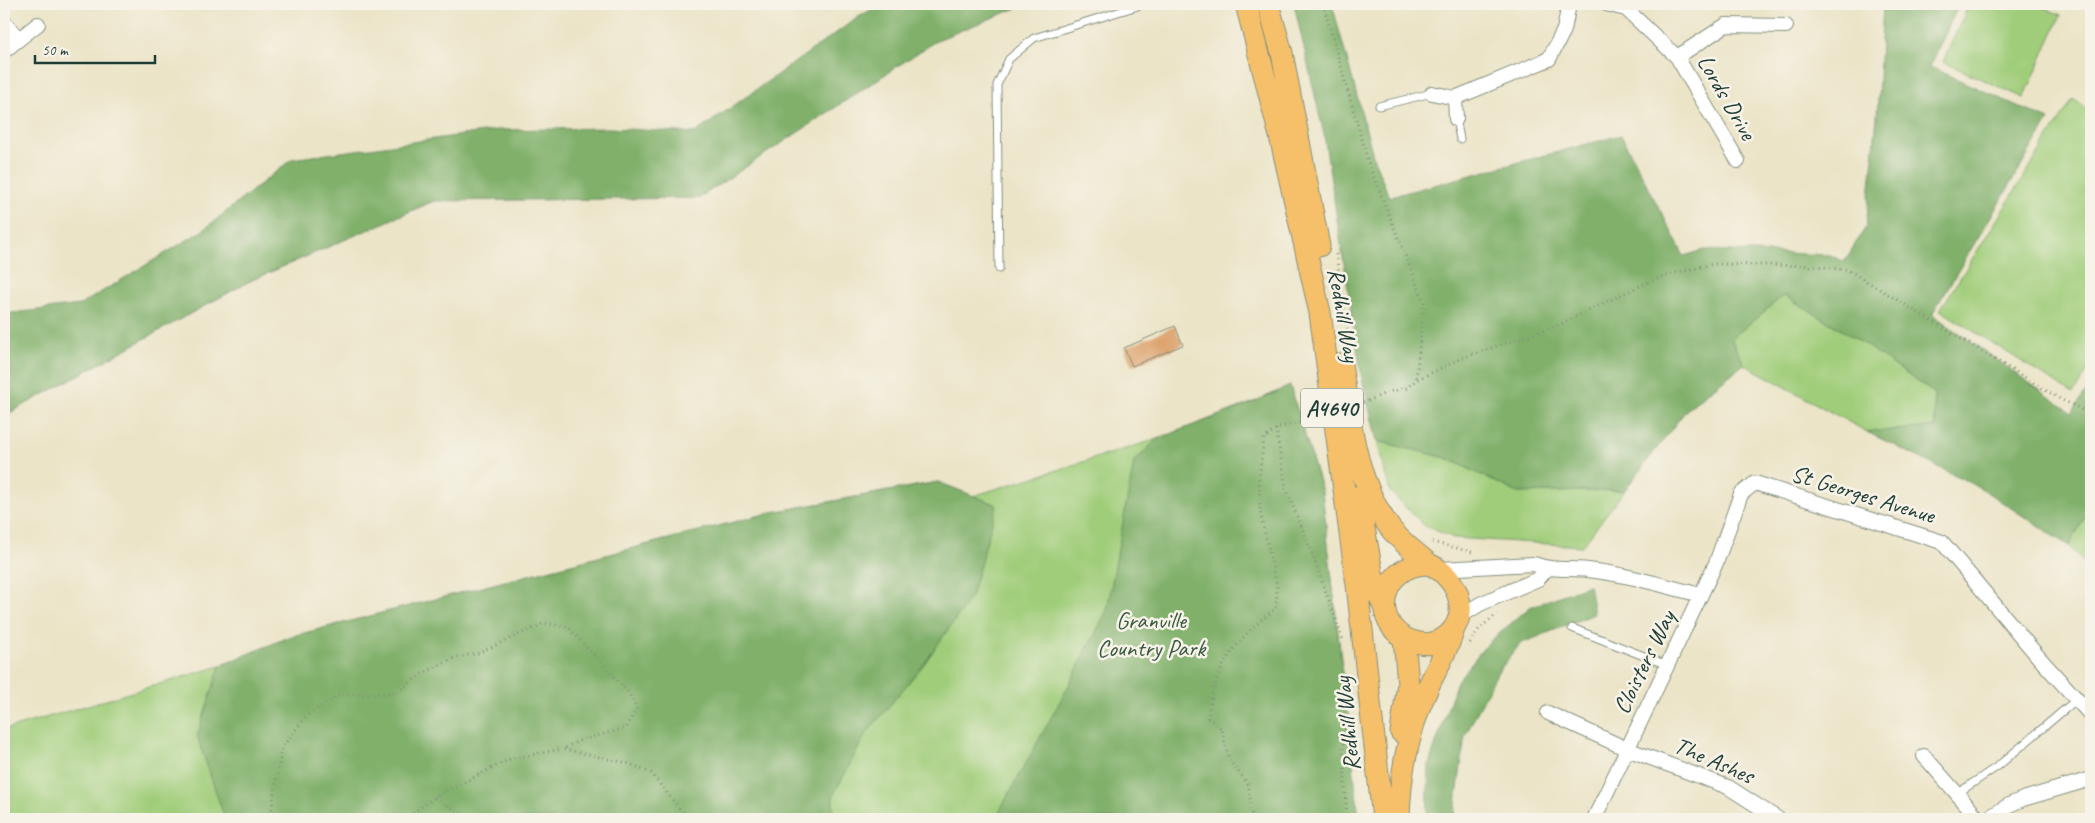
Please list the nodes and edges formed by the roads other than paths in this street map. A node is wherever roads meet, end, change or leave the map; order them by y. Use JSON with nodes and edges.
{"nodes":[{"id":1,"x":1144,"y":4,"type":"edge"},
{"id":2,"x":1246,"y":4,"type":"edge"},
{"id":3,"x":1268,"y":4,"type":"edge"},
{"id":4,"x":1569,"y":4,"type":"edge"},
{"id":5,"x":1606,"y":4,"type":"edge"},
{"id":6,"x":4,"y":22,"type":"edge"},
{"id":7,"x":38,"y":24,"type":"dead end"},
{"id":8,"x":1786,"y":26,"type":"dead end"},
{"id":9,"x":19,"y":39,"type":"junction"},
{"id":10,"x":4,"y":51,"type":"edge"},
{"id":11,"x":1677,"y":57,"type":"junction"},
{"id":12,"x":1432,"y":93,"type":"joint"},
{"id":13,"x":1455,"y":98,"type":"junction"},
{"id":14,"x":1379,"y":106,"type":"dead end"},
{"id":15,"x":1456,"y":119,"type":"joint"},
{"id":16,"x":1460,"y":139,"type":"dead end"},
{"id":17,"x":1738,"y":161,"type":"dead end"},
{"id":18,"x":999,"y":269,"type":"dead end"},
{"id":19,"x":1341,"y":478,"type":"junction"},
{"id":20,"x":1716,"y":563,"type":"joint"},
{"id":21,"x":1435,"y":567,"type":"junction"},
{"id":22,"x":1547,"y":569,"type":"junction"},
{"id":23,"x":1701,"y":596,"type":"junction"},
{"id":24,"x":1384,"y":606,"type":"junction"},
{"id":25,"x":1457,"y":623,"type":"junction"},
{"id":26,"x":1572,"y":628,"type":"dead end"},
{"id":27,"x":1404,"y":638,"type":"junction"},
{"id":28,"x":1668,"y":665,"type":"junction"},
{"id":29,"x":2077,"y":699,"type":"junction"},
{"id":30,"x":1548,"y":713,"type":"dead end"},
{"id":31,"x":2091,"y":715,"type":"edge"},
{"id":32,"x":1627,"y":748,"type":"junction"},
{"id":33,"x":1924,"y":756,"type":"dead end"},
{"id":34,"x":2091,"y":779,"type":"edge"},
{"id":35,"x":1958,"y":793,"type":"junction"},
{"id":36,"x":1383,"y":819,"type":"edge"},
{"id":37,"x":1392,"y":819,"type":"edge"},
{"id":38,"x":1399,"y":819,"type":"edge"},
{"id":39,"x":1594,"y":819,"type":"edge"},
{"id":40,"x":1778,"y":819,"type":"edge"},
{"id":41,"x":1979,"y":819,"type":"edge"},
{"id":42,"x":1987,"y":819,"type":"edge"}],
"edges":[{"from":1,"to":18,"type":"lane"},
{"from":2,"to":19,"type":"main road","name":"Redhill Way","number":"A4640"},
{"from":3,"to":21,"type":"main road","name":"Redhill Way","number":"A4640"},
{"from":4,"to":13,"type":"street"},
{"from":5,"to":11,"type":"street","name":"Lords Drive"},
{"from":6,"to":9,"type":"street"},
{"from":7,"to":9,"type":"street"},
{"from":8,"to":11,"type":"street","name":"Lords Drive"},
{"from":9,"to":10,"type":"street"},
{"from":11,"to":17,"type":"street","name":"Lords Drive"},
{"from":12,"to":13,"type":"street"},
{"from":12,"to":14,"type":"lane"},
{"from":13,"to":15,"type":"street"},
{"from":15,"to":16,"type":"lane"},
{"from":19,"to":24,"type":"main road","number":"A4640"},
{"from":19,"to":36,"type":"main road","name":"Redhill Way","number":"A4640"},
{"from":20,"to":23,"type":"street","name":"Cloisters Way"},
{"from":20,"to":29,"type":"street","name":"St Georges Avenue"},
{"from":21,"to":22,"type":"street","name":"Cloisters Way"},
{"from":21,"to":24,"type":"main road"},
{"from":21,"to":25,"type":"main road","number":"A4640"},
{"from":22,"to":23,"type":"street","name":"Cloisters Way"},
{"from":22,"to":25,"type":"street"},
{"from":23,"to":28,"type":"street","name":"Cloisters Way"},
{"from":24,"to":27,"type":"main road","number":"A4640"},
{"from":25,"to":27,"type":"main road"},
{"from":25,"to":38,"type":"main road","number":"A4640"},
{"from":26,"to":28,"type":"lane"},
{"from":27,"to":37,"type":"main road"},
{"from":28,"to":32,"type":"street","name":"Cloisters Way"},
{"from":29,"to":31,"type":"street","name":"St Georges Avenue"},
{"from":29,"to":35,"type":"lane"},
{"from":30,"to":32,"type":"street","name":"Cloisters Way"},
{"from":32,"to":39,"type":"street","name":"Cloisters Way"},
{"from":32,"to":40,"type":"street","name":"The Ashes"},
{"from":33,"to":35,"type":"street"},
{"from":34,"to":42,"type":"street"},
{"from":35,"to":41,"type":"street"}]}
